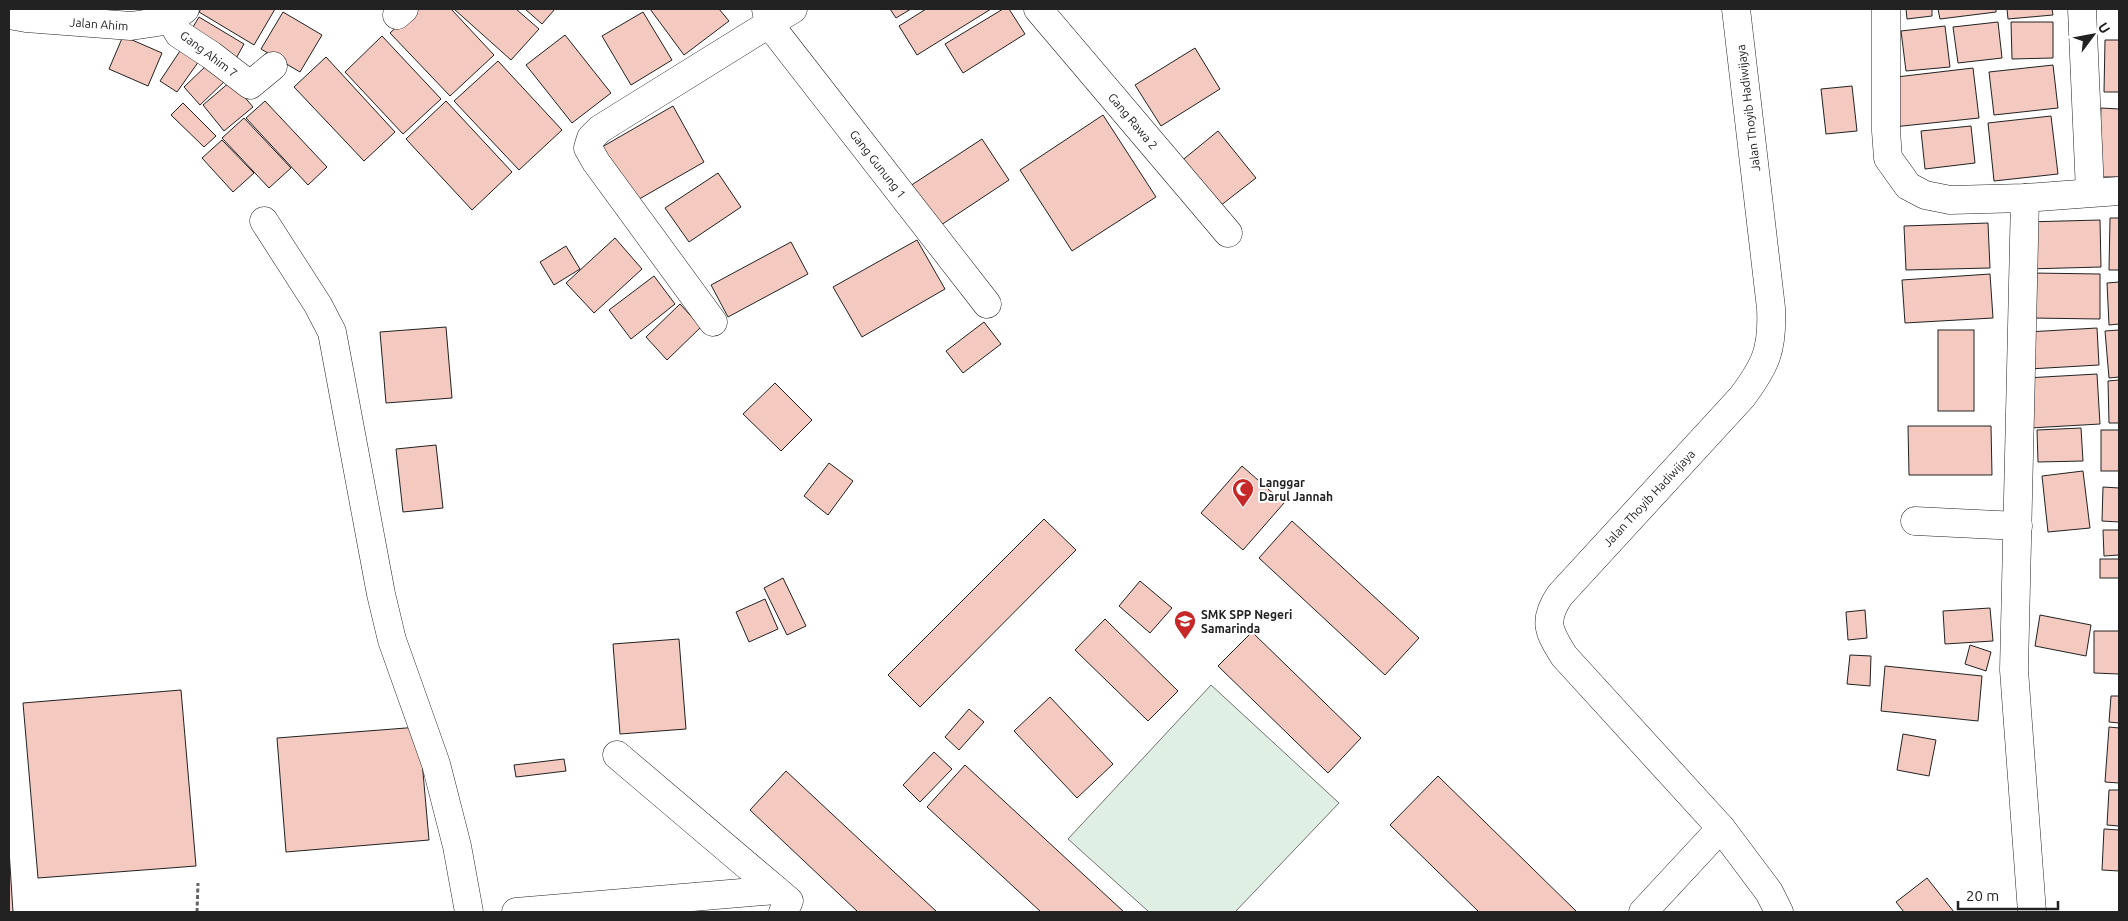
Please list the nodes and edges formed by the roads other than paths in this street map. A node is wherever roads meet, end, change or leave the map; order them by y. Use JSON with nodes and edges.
{"nodes":[{"id":1,"x":793,"y":9,"type":"edge"},
{"id":2,"x":1038,"y":9,"type":"edge"},
{"id":3,"x":1736,"y":9,"type":"edge"},
{"id":4,"x":1886,"y":9,"type":"edge"},
{"id":5,"x":2082,"y":9,"type":"edge"},
{"id":6,"x":47,"y":14,"type":"edge"},
{"id":7,"x":178,"y":14,"type":"edge"},
{"id":8,"x":9,"y":15,"type":"edge"},
{"id":9,"x":768,"y":16,"type":"edge"},
{"id":10,"x":273,"y":66,"type":"dead end"},
{"id":11,"x":2119,"y":191,"type":"edge"},
{"id":12,"x":2090,"y":192,"type":"junction"},
{"id":13,"x":2025,"y":198,"type":"junction"},
{"id":14,"x":264,"y":221,"type":"dead end"},
{"id":15,"x":1228,"y":233,"type":"dead end"},
{"id":16,"x":987,"y":304,"type":"dead end"},
{"id":17,"x":713,"y":322,"type":"dead end"},
{"id":18,"x":1916,"y":521,"type":"dead end"},
{"id":19,"x":2018,"y":526,"type":"junction"},
{"id":20,"x":617,"y":755,"type":"dead end"},
{"id":21,"x":1721,"y":828,"type":"junction"},
{"id":22,"x":788,"y":904,"type":"edge"},
{"id":23,"x":469,"y":912,"type":"edge"},
{"id":24,"x":516,"y":912,"type":"edge"},
{"id":25,"x":1643,"y":912,"type":"edge"},
{"id":26,"x":1779,"y":912,"type":"edge"},
{"id":27,"x":2032,"y":912,"type":"edge"}],
"edges":[{"from":1,"to":9,"type":"street"},
{"from":2,"to":15,"type":"street","name":"Gang Rawa 2"},
{"from":3,"to":21,"type":"street","name":"Jalan Thoyib Hadiwijaya"},
{"from":4,"to":13,"type":"street"},
{"from":5,"to":12,"type":"street"},
{"from":6,"to":7,"type":"street","name":"Jalan Ahim"},
{"from":6,"to":8,"type":"street","name":"Jalan Ahim"},
{"from":7,"to":10,"type":"street","name":"Gang Ahim 7"},
{"from":9,"to":16,"type":"street","name":"Gang Gunung 1"},
{"from":9,"to":17,"type":"street"},
{"from":11,"to":12,"type":"street"},
{"from":12,"to":13,"type":"street"},
{"from":13,"to":19,"type":"street"},
{"from":14,"to":23,"type":"street"},
{"from":18,"to":19,"type":"street"},
{"from":19,"to":27,"type":"street"},
{"from":20,"to":22,"type":"street"},
{"from":21,"to":25,"type":"street"},
{"from":21,"to":26,"type":"street","name":"Jalan Thoyib Hadiwijaya"},
{"from":22,"to":24,"type":"street"}]}
